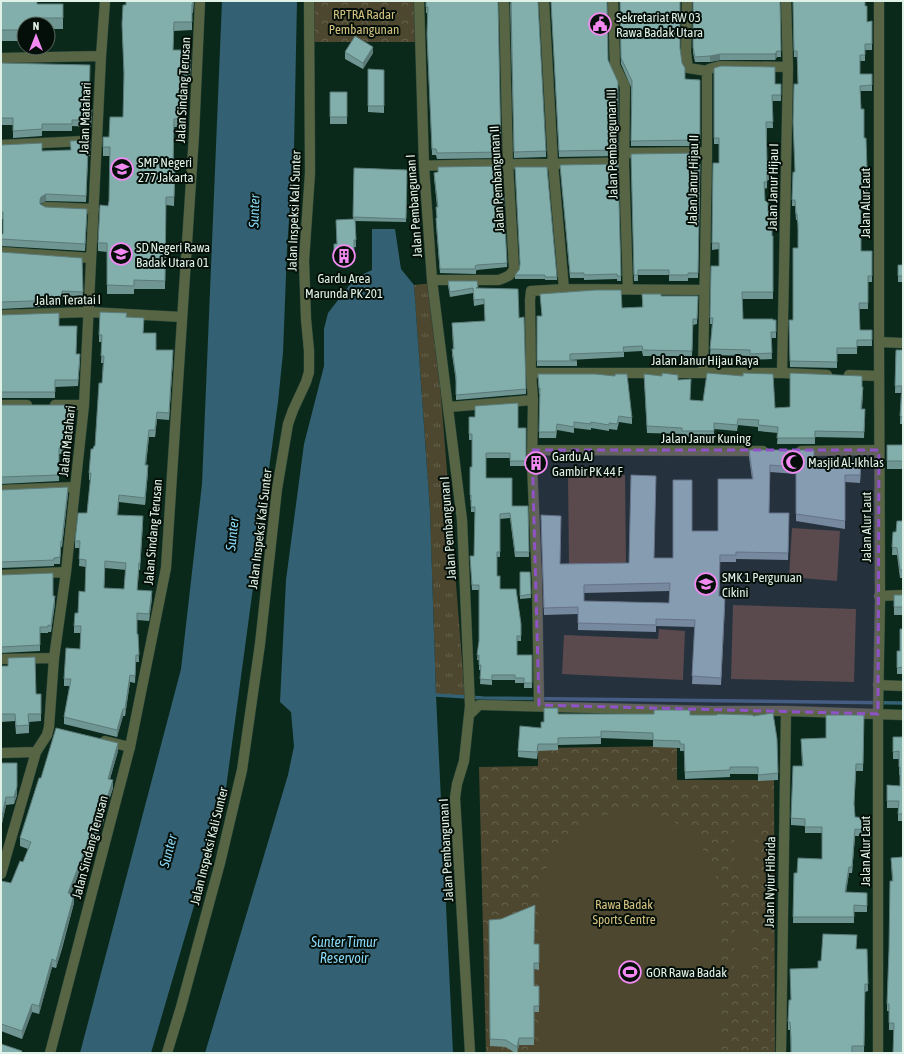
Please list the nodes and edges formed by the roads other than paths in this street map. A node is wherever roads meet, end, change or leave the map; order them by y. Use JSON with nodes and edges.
{"nodes":[{"id":1,"x":105,"y":1,"type":"edge"},
{"id":2,"x":200,"y":1,"type":"edge"},
{"id":3,"x":309,"y":1,"type":"edge"},
{"id":4,"x":419,"y":1,"type":"edge"},
{"id":5,"x":504,"y":1,"type":"edge"},
{"id":6,"x":544,"y":1,"type":"edge"},
{"id":7,"x":613,"y":1,"type":"edge"},
{"id":8,"x":687,"y":1,"type":"edge"},
{"id":9,"x":786,"y":1,"type":"edge"},
{"id":10,"x":879,"y":1,"type":"edge"},
{"id":11,"x":101,"y":56,"type":"junction"},
{"id":12,"x":1,"y":58,"type":"edge"},
{"id":13,"x":788,"y":67,"type":"junction"},
{"id":14,"x":707,"y":71,"type":"junction"},
{"id":15,"x":97,"y":140,"type":"junction"},
{"id":16,"x":1,"y":144,"type":"edge"},
{"id":17,"x":707,"y":152,"type":"junction"},
{"id":18,"x":625,"y":158,"type":"junction"},
{"id":19,"x":508,"y":164,"type":"junction"},
{"id":20,"x":552,"y":164,"type":"junction"},
{"id":21,"x":424,"y":166,"type":"junction"},
{"id":22,"x":46,"y":207,"type":"edge"},
{"id":23,"x":94,"y":209,"type":"junction"},
{"id":24,"x":1,"y":252,"type":"edge"},
{"id":25,"x":91,"y":258,"type":"junction"},
{"id":26,"x":432,"y":280,"type":"junction"},
{"id":27,"x":564,"y":289,"type":"junction"},
{"id":28,"x":628,"y":289,"type":"junction"},
{"id":29,"x":704,"y":290,"type":"junction"},
{"id":30,"x":89,"y":312,"type":"junction"},
{"id":31,"x":1,"y":314,"type":"edge"},
{"id":32,"x":182,"y":317,"type":"junction"},
{"id":33,"x":879,"y":342,"type":"junction"},
{"id":34,"x":903,"y":343,"type":"edge"},
{"id":35,"x":531,"y":373,"type":"junction"},
{"id":36,"x":703,"y":373,"type":"junction"},
{"id":37,"x":782,"y":373,"type":"junction"},
{"id":38,"x":879,"y":376,"type":"junction"},
{"id":39,"x":532,"y":400,"type":"junction"},
{"id":40,"x":1,"y":405,"type":"edge"},
{"id":41,"x":84,"y":405,"type":"junction"},
{"id":42,"x":449,"y":407,"type":"junction"},
{"id":43,"x":532,"y":450,"type":"junction"},
{"id":44,"x":879,"y":450,"type":"junction"},
{"id":45,"x":776,"y":451,"type":"edge"},
{"id":46,"x":791,"y":451,"type":"edge"},
{"id":47,"x":75,"y":487,"type":"junction"},
{"id":48,"x":1,"y":490,"type":"edge"},
{"id":49,"x":66,"y":572,"type":"junction"},
{"id":50,"x":1,"y":575,"type":"edge"},
{"id":51,"x":903,"y":595,"type":"edge"},
{"id":52,"x":879,"y":596,"type":"junction"},
{"id":53,"x":54,"y":658,"type":"junction"},
{"id":54,"x":1,"y":659,"type":"edge"},
{"id":55,"x":903,"y":686,"type":"edge"},
{"id":56,"x":878,"y":687,"type":"junction"},
{"id":57,"x":539,"y":701,"type":"junction"},
{"id":58,"x":470,"y":710,"type":"junction"},
{"id":59,"x":786,"y":710,"type":"junction"},
{"id":60,"x":878,"y":713,"type":"junction"},
{"id":61,"x":903,"y":715,"type":"edge"},
{"id":62,"x":93,"y":738,"type":"edge"},
{"id":63,"x":130,"y":747,"type":"junction"},
{"id":64,"x":36,"y":752,"type":"junction"},
{"id":65,"x":1,"y":753,"type":"edge"},
{"id":66,"x":1,"y":874,"type":"edge"},
{"id":67,"x":50,"y":1053,"type":"edge"},
{"id":68,"x":167,"y":1053,"type":"edge"},
{"id":69,"x":470,"y":1053,"type":"edge"},
{"id":70,"x":781,"y":1053,"type":"edge"},
{"id":71,"x":878,"y":1053,"type":"edge"}],
"edges":[{"from":1,"to":11,"type":"street","name":"Jalan Matahari"},
{"from":2,"to":32,"type":"street","name":"Jalan Sindang Terusan"},
{"from":3,"to":68,"type":"street","name":"Jalan Inspeksi Kali Sunter"},
{"from":4,"to":21,"type":"street","name":"Jalan Pembangunan I"},
{"from":5,"to":19,"type":"street","name":"Jalan Pembangunan II"},
{"from":6,"to":20,"type":"street"},
{"from":7,"to":18,"type":"street","name":"Jalan Pembangunan III"},
{"from":8,"to":14,"type":"street"},
{"from":9,"to":13,"type":"street","name":"Jalan Janur Hijau I"},
{"from":10,"to":33,"type":"street","name":"Jalan Alur Laut"},
{"from":11,"to":12,"type":"street"},
{"from":11,"to":15,"type":"street","name":"Jalan Matahari"},
{"from":13,"to":14,"type":"street"},
{"from":13,"to":37,"type":"street","name":"Jalan Janur Hijau I"},
{"from":14,"to":17,"type":"street","name":"Jalan Janur Hijau II"},
{"from":15,"to":16,"type":"street"},
{"from":15,"to":23,"type":"street","name":"Jalan Matahari"},
{"from":17,"to":18,"type":"street"},
{"from":17,"to":29,"type":"street","name":"Jalan Janur Hijau II"},
{"from":18,"to":20,"type":"street"},
{"from":18,"to":28,"type":"street","name":"Jalan Pembangunan III"},
{"from":19,"to":20,"type":"street"},
{"from":19,"to":21,"type":"street"},
{"from":19,"to":26,"type":"street","name":"Jalan Pembangunan II"},
{"from":20,"to":27,"type":"street"},
{"from":21,"to":26,"type":"street","name":"Jalan Pembangunan I"},
{"from":22,"to":23,"type":"street"},
{"from":23,"to":25,"type":"street","name":"Jalan Matahari"},
{"from":24,"to":25,"type":"street"},
{"from":25,"to":30,"type":"street","name":"Jalan Matahari"},
{"from":26,"to":42,"type":"street","name":"Jalan Pembangunan I"},
{"from":27,"to":28,"type":"street"},
{"from":27,"to":35,"type":"street"},
{"from":28,"to":29,"type":"street"},
{"from":29,"to":36,"type":"street","name":"Jalan Janur Hijau II"},
{"from":30,"to":31,"type":"street","name":"Jalan Teratai I"},
{"from":30,"to":32,"type":"street","name":"Jalan Teratai I"},
{"from":30,"to":41,"type":"street","name":"Jalan Matahari"},
{"from":32,"to":63,"type":"street","name":"Jalan Sindang Terusan"},
{"from":33,"to":34,"type":"street"},
{"from":33,"to":38,"type":"street","name":"Jalan Alur Laut"},
{"from":35,"to":36,"type":"street","name":"Jalan Janur Hijau Raya"},
{"from":35,"to":39,"type":"street"},
{"from":36,"to":37,"type":"street","name":"Jalan Janur Hijau Raya"},
{"from":37,"to":38,"type":"street","name":"Jalan Janur Hijau Raya"},
{"from":38,"to":44,"type":"street","name":"Jalan Alur Laut"},
{"from":39,"to":42,"type":"street"},
{"from":39,"to":43,"type":"street"},
{"from":40,"to":41,"type":"street"},
{"from":41,"to":47,"type":"street","name":"Jalan Matahari"},
{"from":42,"to":58,"type":"street","name":"Jalan Pembangunan I"},
{"from":43,"to":45,"type":"street","name":"Jalan Janur Kuning"},
{"from":43,"to":57,"type":"street"},
{"from":44,"to":46,"type":"street"},
{"from":44,"to":52,"type":"street","name":"Jalan Alur Laut"},
{"from":47,"to":48,"type":"street"},
{"from":47,"to":49,"type":"street","name":"Jalan Matahari"},
{"from":49,"to":50,"type":"street"},
{"from":49,"to":53,"type":"street","name":"Jalan Matahari"},
{"from":51,"to":52,"type":"street"},
{"from":52,"to":56,"type":"street","name":"Jalan Alur Laut"},
{"from":53,"to":54,"type":"street"},
{"from":53,"to":64,"type":"street","name":"Jalan Matahari"},
{"from":55,"to":56,"type":"street"},
{"from":56,"to":60,"type":"street","name":"Jalan Alur Laut"},
{"from":57,"to":58,"type":"street"},
{"from":57,"to":59,"type":"street"},
{"from":58,"to":69,"type":"street","name":"Jalan Pembangunan I"},
{"from":59,"to":60,"type":"street"},
{"from":59,"to":70,"type":"street","name":"Jalan Nyiur Hibrida"},
{"from":60,"to":61,"type":"street"},
{"from":60,"to":71,"type":"street","name":"Jalan Alur Laut"},
{"from":62,"to":63,"type":"street"},
{"from":63,"to":67,"type":"street","name":"Jalan Sindang Terusan"},
{"from":64,"to":65,"type":"street"},
{"from":64,"to":66,"type":"street","name":"Jalan Matahari"}]}
